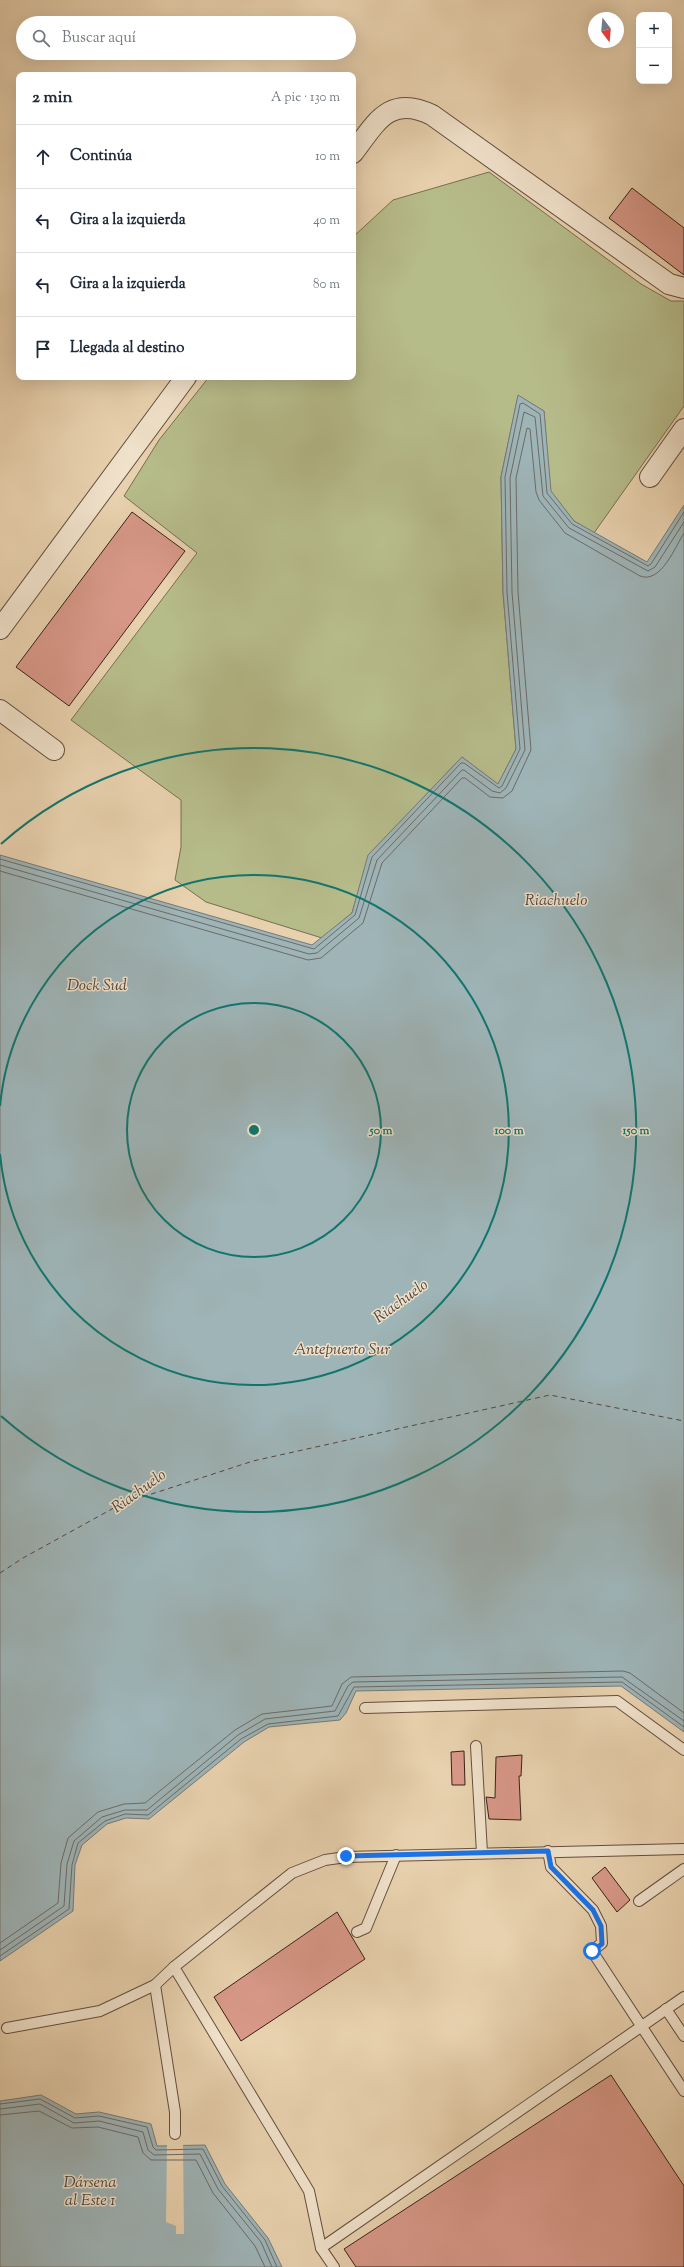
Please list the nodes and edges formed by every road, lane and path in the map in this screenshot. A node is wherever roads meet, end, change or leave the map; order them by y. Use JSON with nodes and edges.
{"nodes":[{"id":1,"x":356,"y":150,"type":"edge"},
{"id":2,"x":684,"y":288,"type":"edge"},
{"id":3,"x":184,"y":380,"type":"edge"},
{"id":4,"x":684,"y":429,"type":"edge"},
{"id":5,"x":650,"y":477,"type":"dead end"},
{"id":6,"x":0,"y":629,"type":"edge"},
{"id":7,"x":0,"y":710,"type":"edge"},
{"id":8,"x":54,"y":750,"type":"dead end"},
{"id":9,"x":365,"y":1708,"type":"dead end"},
{"id":10,"x":476,"y":1746,"type":"dead end"},
{"id":11,"x":684,"y":1750,"type":"edge"},
{"id":12,"x":684,"y":1849,"type":"edge"},
{"id":13,"x":548,"y":1851,"type":"junction"},
{"id":14,"x":482,"y":1853,"type":"junction"},
{"id":15,"x":396,"y":1855,"type":"junction"},
{"id":16,"x":684,"y":1869,"type":"edge"},
{"id":17,"x":639,"y":1901,"type":"dead end"},
{"id":18,"x":357,"y":1932,"type":"dead end"},
{"id":19,"x":174,"y":1967,"type":"junction"},
{"id":20,"x":155,"y":1985,"type":"junction"},
{"id":21,"x":684,"y":1997,"type":"edge"},
{"id":22,"x":666,"y":2009,"type":"junction"},
{"id":23,"x":641,"y":2026,"type":"junction"},
{"id":24,"x":7,"y":2028,"type":"dead end"},
{"id":25,"x":684,"y":2036,"type":"edge"},
{"id":26,"x":684,"y":2091,"type":"edge"},
{"id":27,"x":175,"y":2134,"type":"dead end"},
{"id":28,"x":321,"y":2248,"type":"junction"},
{"id":29,"x":334,"y":2267,"type":"edge"}],
"edges":[{"from":1,"to":2,"type":"street"},
{"from":3,"to":6,"type":"street"},
{"from":4,"to":5,"type":"street"},
{"from":7,"to":8,"type":"street"},
{"from":9,"to":11,"type":"lane"},
{"from":10,"to":14,"type":"lane"},
{"from":12,"to":13,"type":"lane"},
{"from":13,"to":14,"type":"lane"},
{"from":13,"to":23,"type":"lane"},
{"from":14,"to":15,"type":"lane"},
{"from":15,"to":18,"type":"lane"},
{"from":15,"to":19,"type":"lane"},
{"from":16,"to":17,"type":"lane"},
{"from":19,"to":20,"type":"lane"},
{"from":19,"to":28,"type":"lane"},
{"from":20,"to":24,"type":"lane"},
{"from":20,"to":27,"type":"lane"},
{"from":21,"to":22,"type":"lane"},
{"from":22,"to":23,"type":"lane"},
{"from":22,"to":25,"type":"lane"},
{"from":23,"to":26,"type":"lane"},
{"from":23,"to":28,"type":"lane"},
{"from":28,"to":29,"type":"lane"}]}
